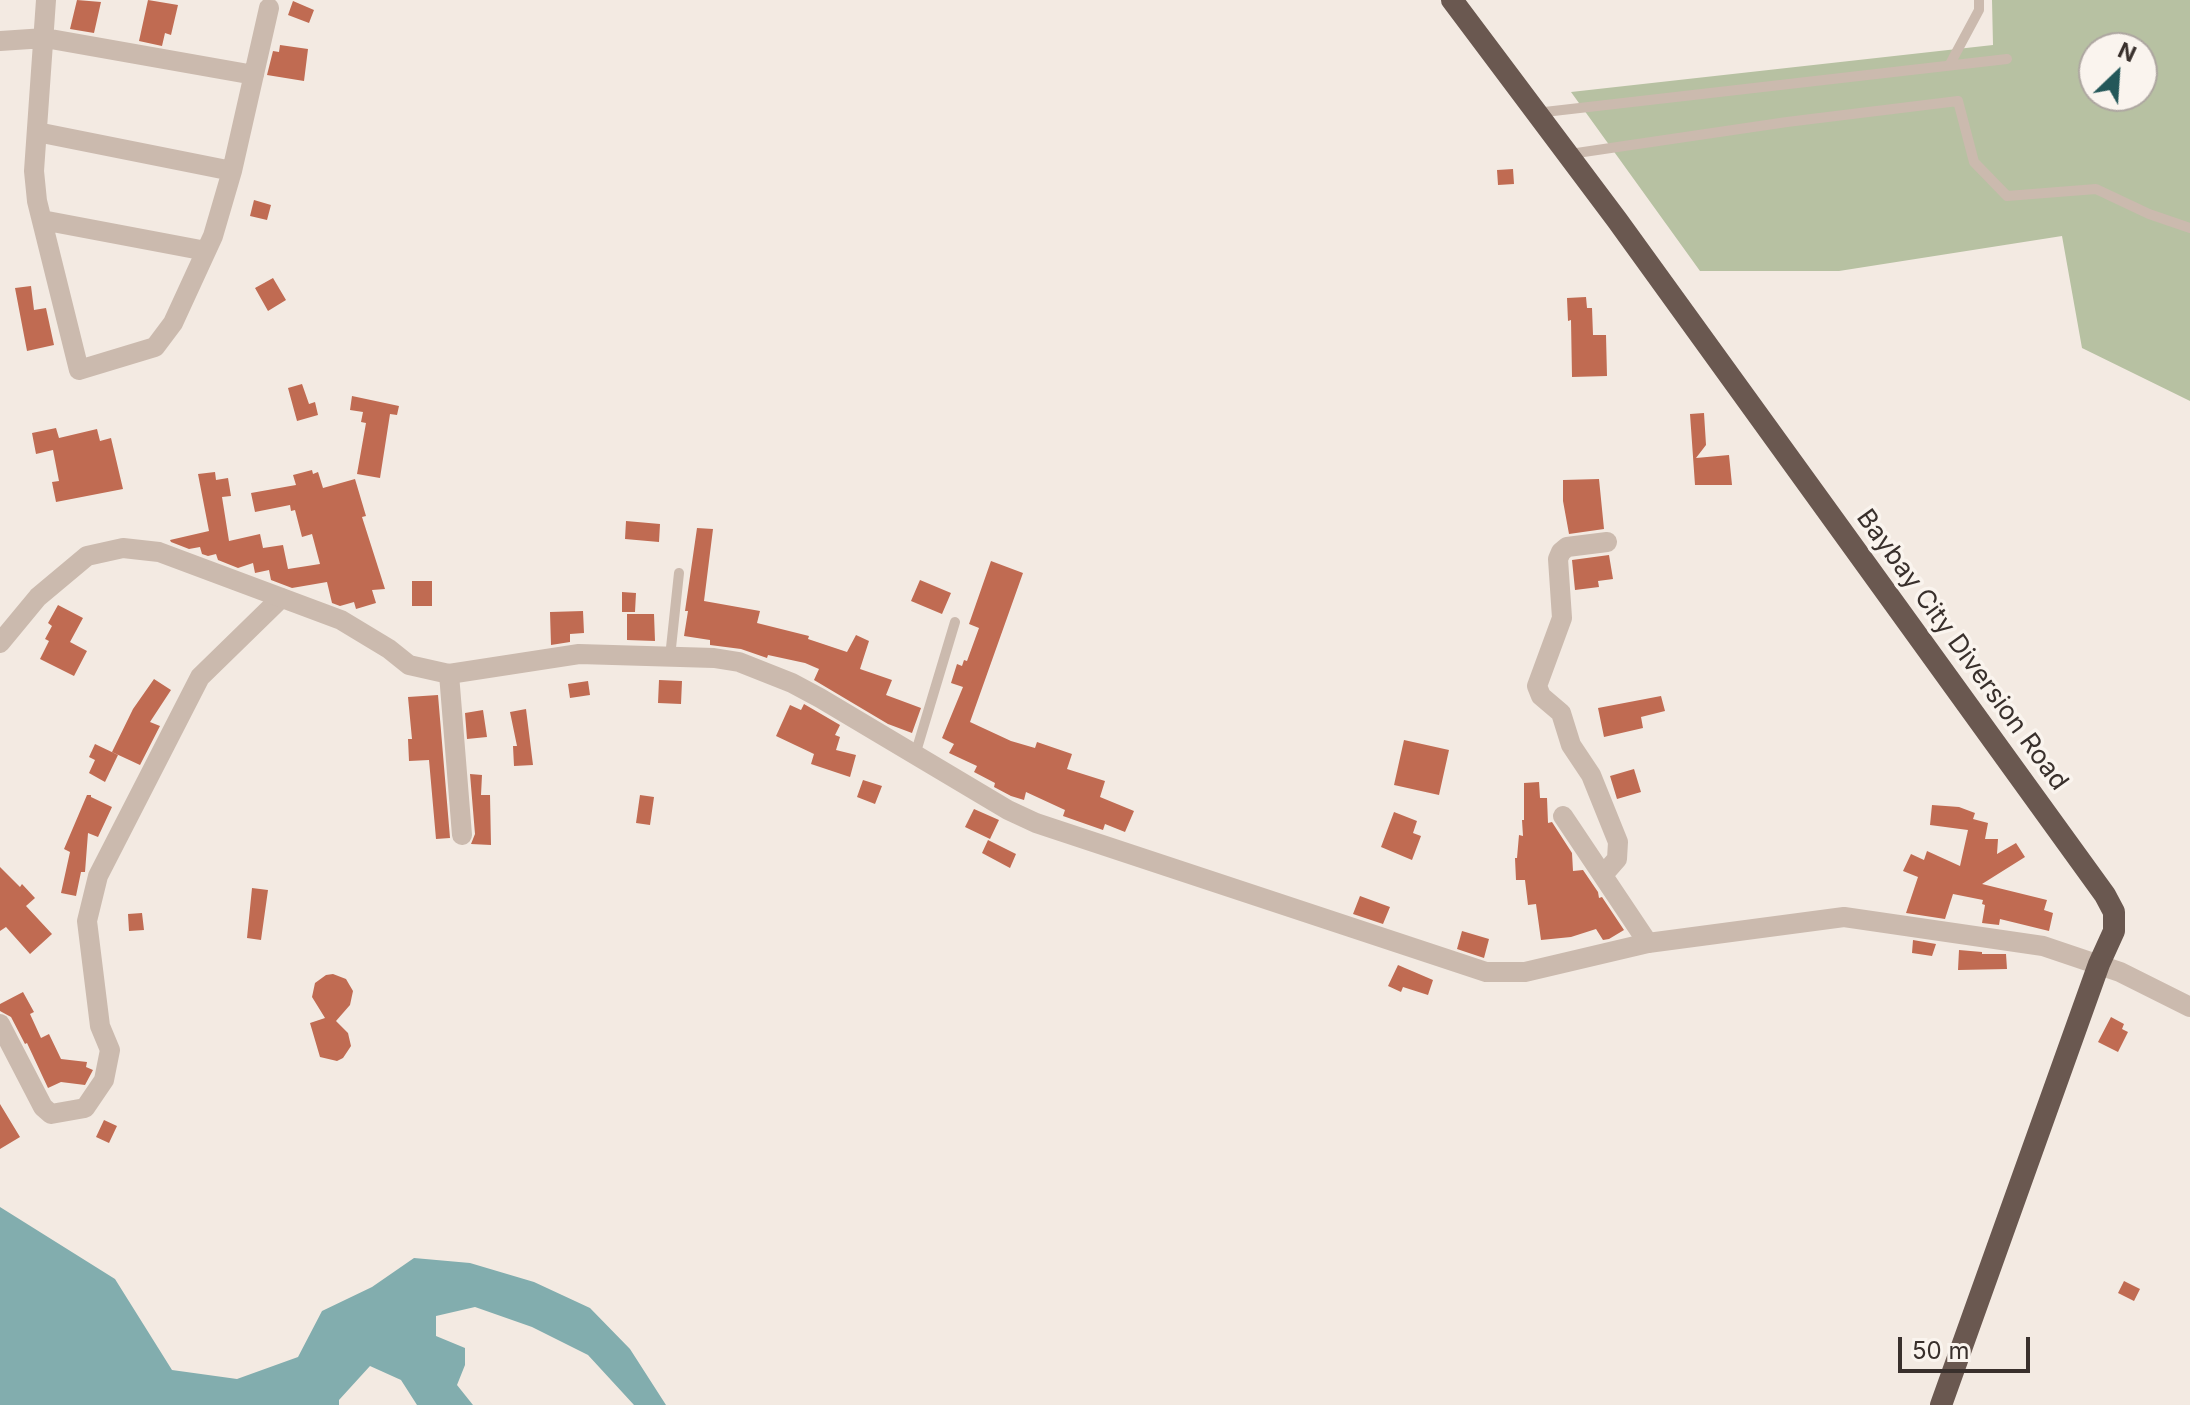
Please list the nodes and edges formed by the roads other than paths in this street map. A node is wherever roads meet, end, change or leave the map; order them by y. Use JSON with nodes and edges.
{"nodes":[{"id":1,"x":46,"y":0,"type":"edge"},
{"id":2,"x":1452,"y":0,"type":"edge"},
{"id":3,"x":1979,"y":0,"type":"edge"},
{"id":4,"x":269,"y":8,"type":"dead end"},
{"id":5,"x":45,"y":38,"type":"junction"},
{"id":6,"x":0,"y":41,"type":"edge"},
{"id":7,"x":2007,"y":59,"type":"dead end"},
{"id":8,"x":1950,"y":64,"type":"junction"},
{"id":9,"x":254,"y":75,"type":"junction"},
{"id":10,"x":1536,"y":113,"type":"junction"},
{"id":11,"x":37,"y":132,"type":"junction"},
{"id":12,"x":1568,"y":155,"type":"junction"},
{"id":13,"x":232,"y":171,"type":"junction"},
{"id":14,"x":42,"y":220,"type":"junction"},
{"id":15,"x":2190,"y":228,"type":"edge"},
{"id":16,"x":206,"y":251,"type":"junction"},
{"id":17,"x":1607,"y":542,"type":"dead end"},
{"id":18,"x":679,"y":573,"type":"dead end"},
{"id":19,"x":281,"y":598,"type":"junction"},
{"id":20,"x":955,"y":622,"type":"dead end"},
{"id":21,"x":0,"y":643,"type":"edge"},
{"id":22,"x":670,"y":657,"type":"junction"},
{"id":23,"x":449,"y":674,"type":"junction"},
{"id":24,"x":915,"y":755,"type":"junction"},
{"id":25,"x":1563,"y":816,"type":"dead end"},
{"id":26,"x":462,"y":835,"type":"dead end"},
{"id":27,"x":1603,"y":875,"type":"junction"},
{"id":28,"x":1648,"y":943,"type":"junction"},
{"id":29,"x":2099,"y":964,"type":"junction"},
{"id":30,"x":2190,"y":1007,"type":"edge"},
{"id":31,"x":0,"y":1024,"type":"edge"},
{"id":32,"x":1941,"y":1405,"type":"edge"}],
"edges":[{"from":1,"to":5,"type":"street"},
{"from":2,"to":10,"type":"highway","name":"Baybay City Diversion Road"},
{"from":3,"to":8,"type":"lane"},
{"from":4,"to":9,"type":"street"},
{"from":5,"to":6,"type":"street"},
{"from":5,"to":9,"type":"street"},
{"from":5,"to":11,"type":"street"},
{"from":7,"to":8,"type":"lane"},
{"from":8,"to":10,"type":"lane"},
{"from":9,"to":13,"type":"street"},
{"from":10,"to":12,"type":"highway","name":"Baybay City Diversion Road"},
{"from":11,"to":13,"type":"street"},
{"from":11,"to":14,"type":"street"},
{"from":12,"to":15,"type":"lane"},
{"from":12,"to":29,"type":"highway","name":"Baybay City Diversion Road"},
{"from":13,"to":16,"type":"street"},
{"from":14,"to":16,"type":"street"},
{"from":14,"to":16,"type":"street"},
{"from":17,"to":27,"type":"street"},
{"from":18,"to":22,"type":"lane"},
{"from":19,"to":21,"type":"street"},
{"from":19,"to":23,"type":"street"},
{"from":19,"to":31,"type":"street"},
{"from":20,"to":24,"type":"lane"},
{"from":22,"to":23,"type":"street"},
{"from":22,"to":24,"type":"street"},
{"from":23,"to":26,"type":"street"},
{"from":24,"to":28,"type":"street"},
{"from":25,"to":27,"type":"street"},
{"from":27,"to":28,"type":"street"},
{"from":28,"to":29,"type":"street"},
{"from":29,"to":30,"type":"street"},
{"from":29,"to":32,"type":"highway","name":"Baybay City Diversion Road"}]}
